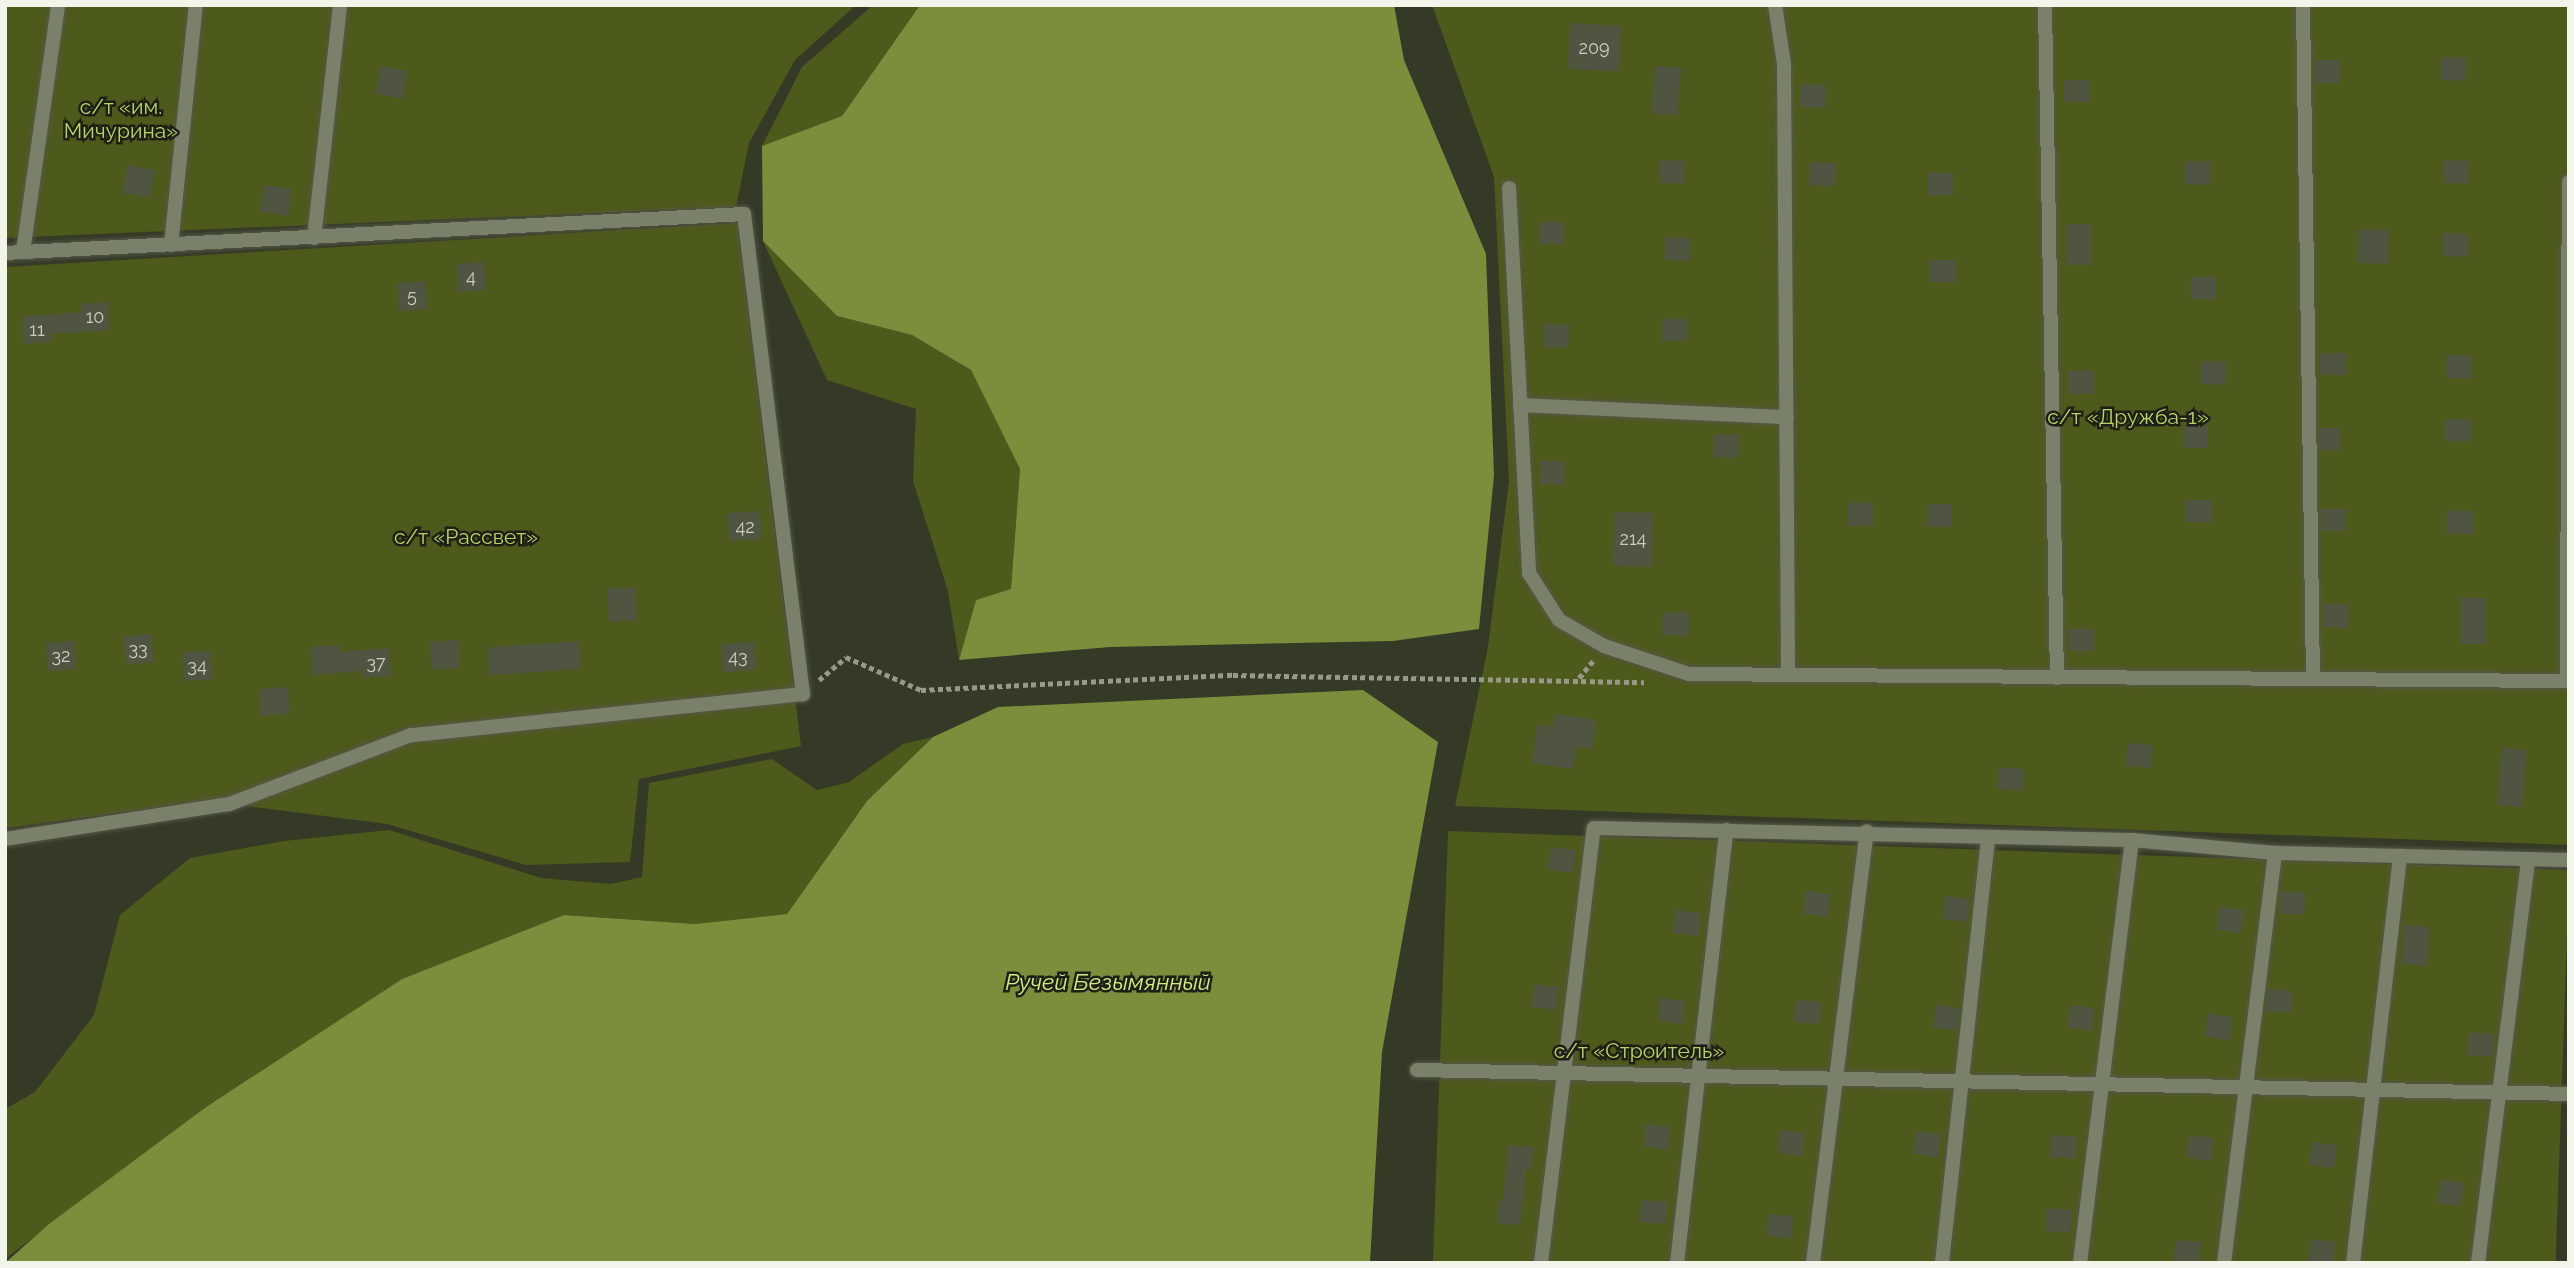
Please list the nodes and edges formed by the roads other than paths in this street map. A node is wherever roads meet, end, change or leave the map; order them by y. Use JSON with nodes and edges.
{"nodes":[{"id":1,"x":58,"y":5,"type":"edge"},
{"id":2,"x":196,"y":5,"type":"edge"},
{"id":3,"x":340,"y":5,"type":"edge"},
{"id":4,"x":1775,"y":5,"type":"edge"},
{"id":5,"x":2045,"y":5,"type":"edge"},
{"id":6,"x":2303,"y":5,"type":"edge"},
{"id":7,"x":2569,"y":182,"type":"edge"},
{"id":8,"x":1509,"y":188,"type":"dead end"},
{"id":9,"x":314,"y":238,"type":"junction"},
{"id":10,"x":171,"y":245,"type":"junction"},
{"id":11,"x":23,"y":252,"type":"junction"},
{"id":12,"x":5,"y":253,"type":"edge"},
{"id":13,"x":1520,"y":405,"type":"junction"},
{"id":14,"x":1787,"y":417,"type":"junction"},
{"id":15,"x":1788,"y":675,"type":"junction"},
{"id":16,"x":2057,"y":678,"type":"junction"},
{"id":17,"x":2313,"y":678,"type":"junction"},
{"id":18,"x":2568,"y":681,"type":"edge"},
{"id":19,"x":1726,"y":830,"type":"junction"},
{"id":20,"x":1867,"y":831,"type":"junction"},
{"id":21,"x":1988,"y":837,"type":"junction"},
{"id":22,"x":5,"y":839,"type":"edge"},
{"id":23,"x":2132,"y":840,"type":"junction"},
{"id":24,"x":2275,"y":853,"type":"junction"},
{"id":25,"x":2400,"y":856,"type":"junction"},
{"id":26,"x":2528,"y":859,"type":"junction"},
{"id":27,"x":2569,"y":860,"type":"edge"},
{"id":28,"x":1417,"y":1070,"type":"dead end"},
{"id":29,"x":1564,"y":1072,"type":"junction"},
{"id":30,"x":1698,"y":1075,"type":"junction"},
{"id":31,"x":1838,"y":1078,"type":"junction"},
{"id":32,"x":1965,"y":1081,"type":"junction"},
{"id":33,"x":2103,"y":1084,"type":"junction"},
{"id":34,"x":2247,"y":1087,"type":"junction"},
{"id":35,"x":2373,"y":1090,"type":"junction"},
{"id":36,"x":2499,"y":1092,"type":"junction"},
{"id":37,"x":2569,"y":1094,"type":"edge"},
{"id":38,"x":1541,"y":1263,"type":"edge"},
{"id":39,"x":1677,"y":1263,"type":"edge"},
{"id":40,"x":1814,"y":1263,"type":"edge"},
{"id":41,"x":1942,"y":1263,"type":"edge"},
{"id":42,"x":2080,"y":1263,"type":"edge"},
{"id":43,"x":2224,"y":1263,"type":"edge"},
{"id":44,"x":2353,"y":1263,"type":"edge"},
{"id":45,"x":2478,"y":1263,"type":"edge"}],
"edges":[{"from":1,"to":11,"type":"lane"},
{"from":2,"to":10,"type":"lane"},
{"from":3,"to":9,"type":"lane"},
{"from":4,"to":14,"type":"lane"},
{"from":5,"to":16,"type":"lane"},
{"from":6,"to":17,"type":"lane"},
{"from":7,"to":18,"type":"lane"},
{"from":8,"to":13,"type":"lane"},
{"from":9,"to":10,"type":"lane"},
{"from":9,"to":22,"type":"lane"},
{"from":10,"to":11,"type":"lane"},
{"from":11,"to":12,"type":"lane"},
{"from":13,"to":14,"type":"lane"},
{"from":13,"to":15,"type":"lane"},
{"from":14,"to":15,"type":"lane"},
{"from":15,"to":16,"type":"lane"},
{"from":16,"to":17,"type":"lane"},
{"from":17,"to":18,"type":"lane"},
{"from":19,"to":20,"type":"lane"},
{"from":19,"to":29,"type":"lane"},
{"from":19,"to":30,"type":"lane"},
{"from":20,"to":21,"type":"lane"},
{"from":20,"to":31,"type":"lane"},
{"from":21,"to":23,"type":"lane"},
{"from":21,"to":32,"type":"lane"},
{"from":23,"to":24,"type":"lane"},
{"from":23,"to":33,"type":"lane"},
{"from":24,"to":25,"type":"lane"},
{"from":24,"to":34,"type":"lane"},
{"from":25,"to":26,"type":"lane"},
{"from":25,"to":35,"type":"lane"},
{"from":26,"to":27,"type":"lane"},
{"from":26,"to":36,"type":"lane"},
{"from":28,"to":29,"type":"lane"},
{"from":29,"to":30,"type":"lane"},
{"from":29,"to":38,"type":"lane"},
{"from":30,"to":31,"type":"lane"},
{"from":30,"to":39,"type":"lane"},
{"from":31,"to":32,"type":"lane"},
{"from":31,"to":40,"type":"lane"},
{"from":32,"to":33,"type":"lane"},
{"from":32,"to":41,"type":"lane"},
{"from":33,"to":34,"type":"lane"},
{"from":33,"to":42,"type":"lane"},
{"from":34,"to":35,"type":"lane"},
{"from":34,"to":43,"type":"lane"},
{"from":35,"to":36,"type":"lane"},
{"from":35,"to":44,"type":"lane"},
{"from":36,"to":37,"type":"lane"},
{"from":36,"to":45,"type":"lane"}]}
